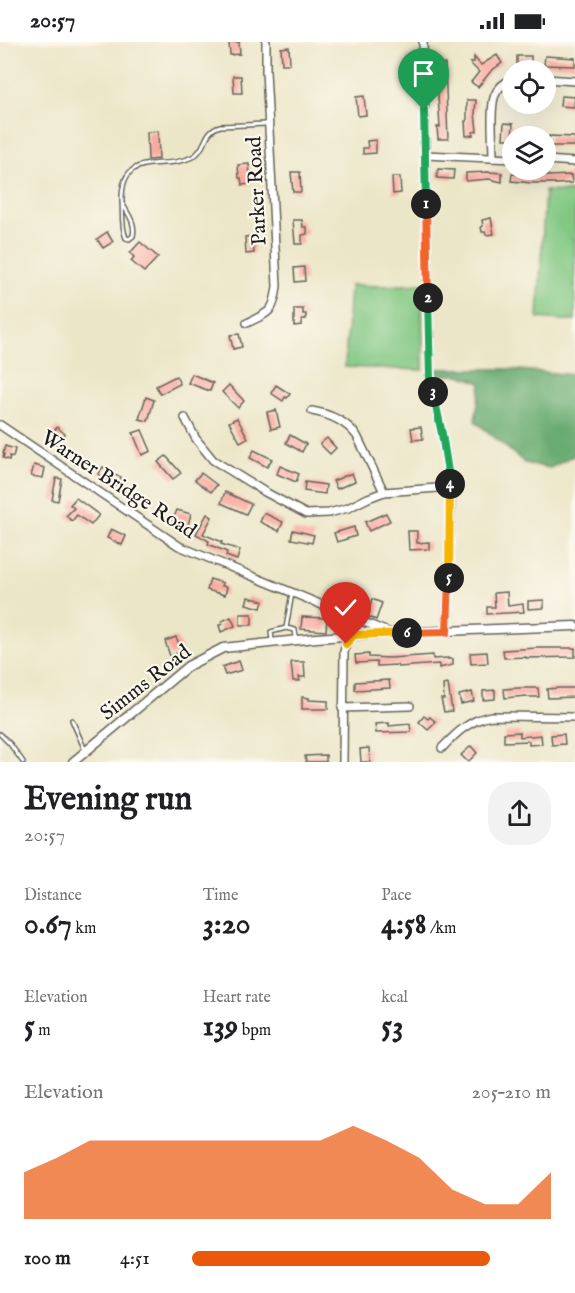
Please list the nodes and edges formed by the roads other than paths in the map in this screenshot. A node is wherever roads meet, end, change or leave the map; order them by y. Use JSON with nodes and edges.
{"nodes":[{"id":1,"x":266,"y":42,"type":"edge"},
{"id":2,"x":423,"y":42,"type":"edge"},
{"id":3,"x":556,"y":80,"type":"edge"},
{"id":4,"x":575,"y":81,"type":"edge"},
{"id":5,"x":502,"y":84,"type":"edge"},
{"id":6,"x":269,"y":124,"type":"junction"},
{"id":7,"x":425,"y":155,"type":"junction"},
{"id":8,"x":493,"y":158,"type":"junction"},
{"id":9,"x":502,"y":158,"type":"edge"},
{"id":10,"x":556,"y":161,"type":"edge"},
{"id":11,"x":575,"y":162,"type":"edge"},
{"id":12,"x":122,"y":203,"type":"junction"},
{"id":13,"x":247,"y":323,"type":"dead end"},
{"id":14,"x":312,"y":411,"type":"dead end"},
{"id":15,"x":185,"y":418,"type":"dead end"},
{"id":16,"x":0,"y":425,"type":"edge"},
{"id":17,"x":451,"y":487,"type":"junction"},
{"id":18,"x":384,"y":492,"type":"junction"},
{"id":19,"x":292,"y":594,"type":"junction"},
{"id":20,"x":575,"y":626,"type":"edge"},
{"id":21,"x":286,"y":628,"type":"junction"},
{"id":22,"x":447,"y":632,"type":"junction"},
{"id":23,"x":390,"y":633,"type":"junction"},
{"id":24,"x":354,"y":635,"type":"junction"},
{"id":25,"x":296,"y":640,"type":"junction"},
{"id":26,"x":272,"y":643,"type":"junction"},
{"id":27,"x":410,"y":706,"type":"dead end"},
{"id":28,"x":342,"y":708,"type":"junction"},
{"id":29,"x":575,"y":717,"type":"edge"},
{"id":30,"x":72,"y":720,"type":"dead end"},
{"id":31,"x":0,"y":734,"type":"edge"},
{"id":32,"x":442,"y":748,"type":"dead end"},
{"id":33,"x":85,"y":752,"type":"junction"},
{"id":34,"x":23,"y":762,"type":"edge"},
{"id":35,"x":73,"y":762,"type":"edge"},
{"id":36,"x":342,"y":762,"type":"edge"}],
"edges":[{"from":1,"to":6,"type":"street","name":"Parker Road"},
{"from":2,"to":7,"type":"street"},
{"from":3,"to":4,"type":"street"},
{"from":5,"to":8,"type":"street"},
{"from":6,"to":12,"type":"lane"},
{"from":6,"to":13,"type":"street","name":"Parker Road"},
{"from":7,"to":8,"type":"street"},
{"from":7,"to":17,"type":"street"},
{"from":8,"to":9,"type":"street"},
{"from":10,"to":11,"type":"street"},
{"from":12,"to":12,"type":"lane"},
{"from":14,"to":18,"type":"street"},
{"from":15,"to":18,"type":"street"},
{"from":16,"to":19,"type":"street","name":"Warner Bridge Road"},
{"from":17,"to":18,"type":"street"},
{"from":17,"to":22,"type":"street"},
{"from":19,"to":21,"type":"lane"},
{"from":19,"to":23,"type":"street","name":"Warner Bridge Road"},
{"from":20,"to":22,"type":"street","name":"Simms Road"},
{"from":21,"to":25,"type":"lane"},
{"from":21,"to":26,"type":"lane"},
{"from":22,"to":23,"type":"street","name":"Simms Road"},
{"from":23,"to":24,"type":"street","name":"Simms Road"},
{"from":24,"to":25,"type":"street","name":"Simms Road"},
{"from":24,"to":28,"type":"street"},
{"from":25,"to":26,"type":"street","name":"Simms Road"},
{"from":26,"to":33,"type":"street","name":"Simms Road"},
{"from":27,"to":28,"type":"street"},
{"from":28,"to":36,"type":"street"},
{"from":29,"to":32,"type":"street"},
{"from":30,"to":33,"type":"lane"},
{"from":31,"to":34,"type":"lane"},
{"from":33,"to":35,"type":"street","name":"Simms Road"}]}
